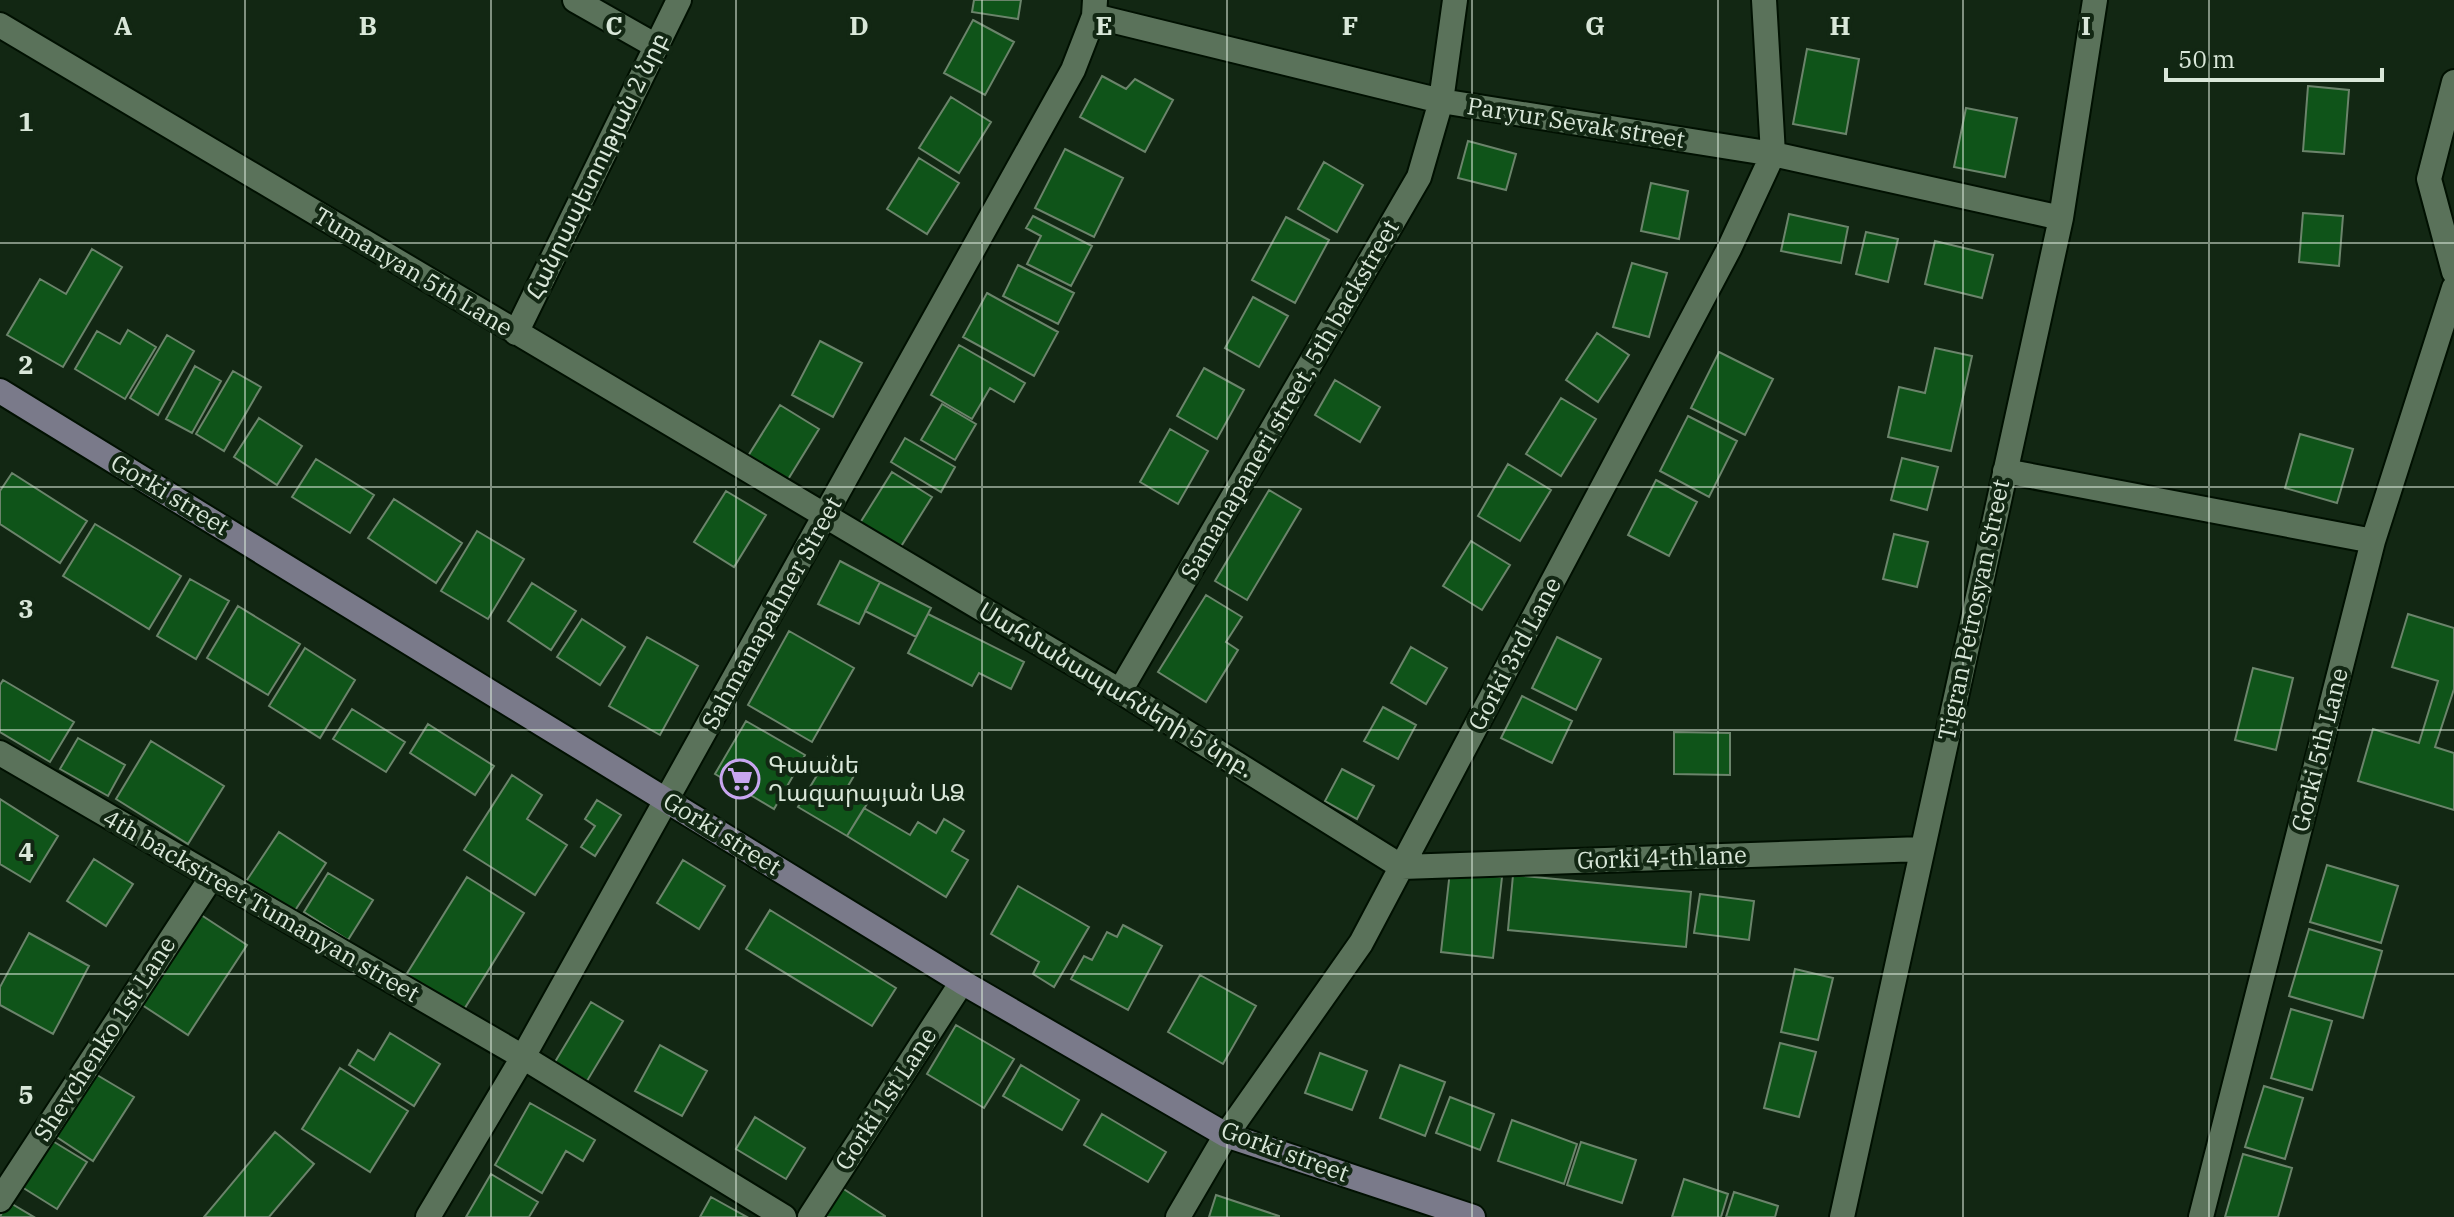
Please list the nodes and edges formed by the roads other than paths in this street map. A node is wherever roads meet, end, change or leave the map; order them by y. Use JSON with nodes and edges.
{"nodes":[{"id":1,"x":575,"y":0,"type":"edge"},
{"id":2,"x":679,"y":0,"type":"edge"},
{"id":3,"x":1455,"y":0,"type":"edge"},
{"id":4,"x":1764,"y":0,"type":"edge"},
{"id":5,"x":2095,"y":0,"type":"edge"},
{"id":6,"x":1094,"y":8,"type":"edge"},
{"id":7,"x":0,"y":25,"type":"edge"},
{"id":8,"x":656,"y":46,"type":"junction"},
{"id":9,"x":2454,"y":82,"type":"edge"},
{"id":10,"x":1441,"y":101,"type":"junction"},
{"id":11,"x":1773,"y":154,"type":"junction"},
{"id":12,"x":2061,"y":218,"type":"junction"},
{"id":13,"x":2454,"y":272,"type":"edge"},
{"id":14,"x":2454,"y":288,"type":"edge"},
{"id":15,"x":516,"y":333,"type":"junction"},
{"id":16,"x":0,"y":391,"type":"edge"},
{"id":17,"x":2005,"y":471,"type":"junction"},
{"id":18,"x":827,"y":515,"type":"junction"},
{"id":19,"x":2373,"y":541,"type":"junction"},
{"id":20,"x":1120,"y":691,"type":"junction"},
{"id":21,"x":0,"y":753,"type":"edge"},
{"id":22,"x":666,"y":799,"type":"junction"},
{"id":23,"x":1922,"y":849,"type":"junction"},
{"id":24,"x":1402,"y":867,"type":"junction"},
{"id":25,"x":211,"y":878,"type":"junction"},
{"id":26,"x":962,"y":982,"type":"junction"},
{"id":27,"x":523,"y":1057,"type":"junction"},
{"id":28,"x":1226,"y":1135,"type":"junction"},
{"id":29,"x":0,"y":1200,"type":"edge"},
{"id":30,"x":428,"y":1217,"type":"edge"},
{"id":31,"x":784,"y":1217,"type":"edge"},
{"id":32,"x":810,"y":1217,"type":"edge"},
{"id":33,"x":1178,"y":1217,"type":"edge"},
{"id":34,"x":1473,"y":1217,"type":"edge"},
{"id":35,"x":1842,"y":1217,"type":"edge"},
{"id":36,"x":2201,"y":1217,"type":"edge"}],
"edges":[{"from":1,"to":8,"type":"street"},
{"from":2,"to":8,"type":"street","name":"Հանրապետության 2 նրբ"},
{"from":3,"to":10,"type":"street","name":"Samanapaneri street, 5th backstreet"},
{"from":4,"to":11,"type":"street"},
{"from":5,"to":12,"type":"street","name":"Tigran Petrosyan Street"},
{"from":6,"to":10,"type":"street","name":"Paryur Sevak street"},
{"from":6,"to":18,"type":"street","name":"Sahmanapahner Street"},
{"from":7,"to":15,"type":"street","name":"Tumanyan 5th Lane"},
{"from":8,"to":15,"type":"street","name":"Հանրապետության 2 նրբ"},
{"from":9,"to":13,"type":"street"},
{"from":10,"to":11,"type":"street","name":"Paryur Sevak street"},
{"from":10,"to":20,"type":"street","name":"Samanapaneri street, 5th backstreet"},
{"from":11,"to":12,"type":"street","name":"Paryur Sevak street"},
{"from":11,"to":24,"type":"street","name":"Gorki 3rd Lane"},
{"from":12,"to":17,"type":"street","name":"Tigran Petrosyan Street"},
{"from":14,"to":19,"type":"street","name":"Gorki 5th Lane"},
{"from":15,"to":18,"type":"street","name":"Tumanyan 5th Lane"},
{"from":16,"to":22,"type":"street","name":"Gorki street"},
{"from":17,"to":19,"type":"street"},
{"from":17,"to":23,"type":"street","name":"Tigran Petrosyan Street"},
{"from":18,"to":20,"type":"street","name":"Սահմանապահների 5 նրբ."},
{"from":18,"to":22,"type":"street","name":"Sahmanapahner Street"},
{"from":19,"to":36,"type":"street","name":"Gorki 5th Lane"},
{"from":20,"to":24,"type":"street","name":"Սահմանապահների 5 նրբ."},
{"from":21,"to":25,"type":"street","name":"4th backstreet Tumanyan street"},
{"from":22,"to":26,"type":"street","name":"Gorki street"},
{"from":22,"to":27,"type":"street","name":"Sahmanapahner Street"},
{"from":23,"to":24,"type":"street","name":"Gorki 4-th lane"},
{"from":23,"to":35,"type":"street","name":"Tigran Petrosyan Street"},
{"from":24,"to":28,"type":"street","name":"Gorki 3rd Lane"},
{"from":25,"to":27,"type":"street","name":"4th backstreet Tumanyan street"},
{"from":25,"to":29,"type":"street","name":"Shevchenko 1st Lane"},
{"from":26,"to":28,"type":"street","name":"Gorki street"},
{"from":26,"to":32,"type":"street","name":"Gorki 1st Lane"},
{"from":27,"to":30,"type":"street","name":"Sahmanapahner Street"},
{"from":27,"to":31,"type":"street","name":"4th backstreet Tumanyan street"},
{"from":28,"to":33,"type":"street","name":"Gorki 3rd Lane"},
{"from":28,"to":34,"type":"street","name":"Gorki street"}]}
